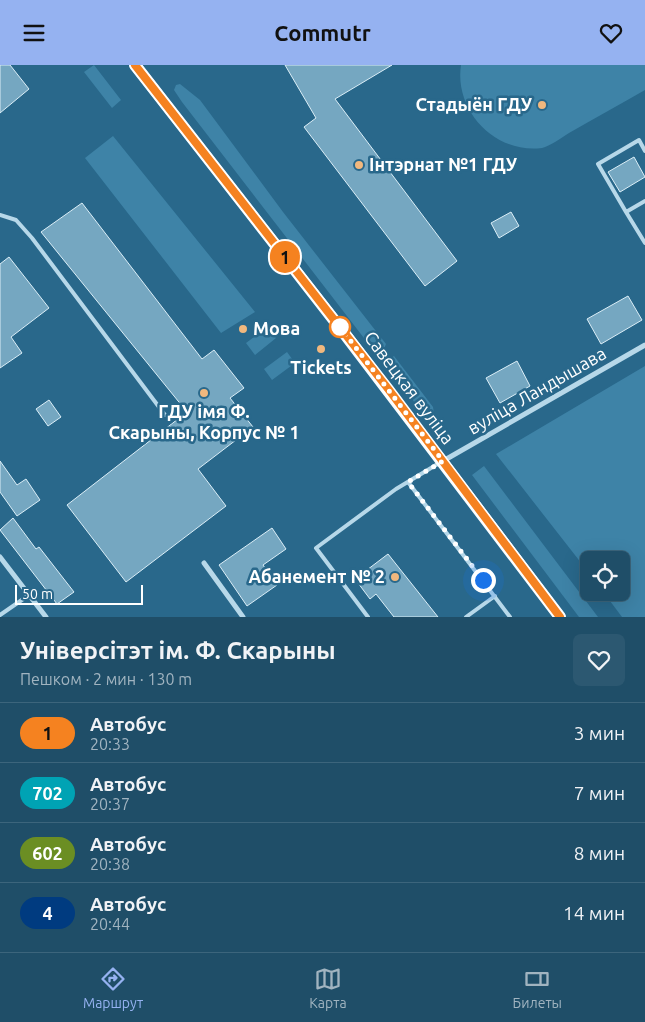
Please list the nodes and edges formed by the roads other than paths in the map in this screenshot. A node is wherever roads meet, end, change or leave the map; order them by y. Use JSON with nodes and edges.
{"nodes":[{"id":1,"x":135,"y":65,"type":"edge"},
{"id":2,"x":645,"y":151,"type":"edge"},
{"id":3,"x":645,"y":201,"type":"edge"},
{"id":4,"x":626,"y":212,"type":"junction"},
{"id":5,"x":0,"y":215,"type":"edge"},
{"id":6,"x":645,"y":243,"type":"edge"},
{"id":7,"x":645,"y":345,"type":"edge"},
{"id":8,"x":165,"y":415,"type":"dead end"},
{"id":9,"x":443,"y":461,"type":"junction"},
{"id":10,"x":408,"y":482,"type":"junction"},
{"id":11,"x":0,"y":557,"type":"edge"},
{"id":12,"x":204,"y":563,"type":"dead end"},
{"id":13,"x":29,"y":595,"type":"junction"},
{"id":14,"x":494,"y":596,"type":"junction"},
{"id":15,"x":0,"y":615,"type":"edge"},
{"id":16,"x":46,"y":617,"type":"edge"},
{"id":17,"x":243,"y":617,"type":"edge"},
{"id":18,"x":368,"y":617,"type":"edge"},
{"id":19,"x":466,"y":617,"type":"edge"},
{"id":20,"x":510,"y":617,"type":"edge"},
{"id":21,"x":560,"y":617,"type":"edge"}],
"edges":[{"from":1,"to":9,"type":"main road","name":"Савецкая вуліца"},
{"from":2,"to":4,"type":"lane"},
{"from":3,"to":4,"type":"lane"},
{"from":4,"to":6,"type":"lane"},
{"from":5,"to":8,"type":"lane"},
{"from":7,"to":9,"type":"street","name":"вуліца Ландышава"},
{"from":9,"to":10,"type":"lane"},
{"from":9,"to":21,"type":"main road","name":"Савецкая вуліца"},
{"from":10,"to":14,"type":"lane"},
{"from":10,"to":18,"type":"lane"},
{"from":11,"to":13,"type":"street"},
{"from":12,"to":17,"type":"street"},
{"from":13,"to":15,"type":"lane"},
{"from":13,"to":16,"type":"street"},
{"from":14,"to":19,"type":"lane"},
{"from":14,"to":20,"type":"lane"}]}
